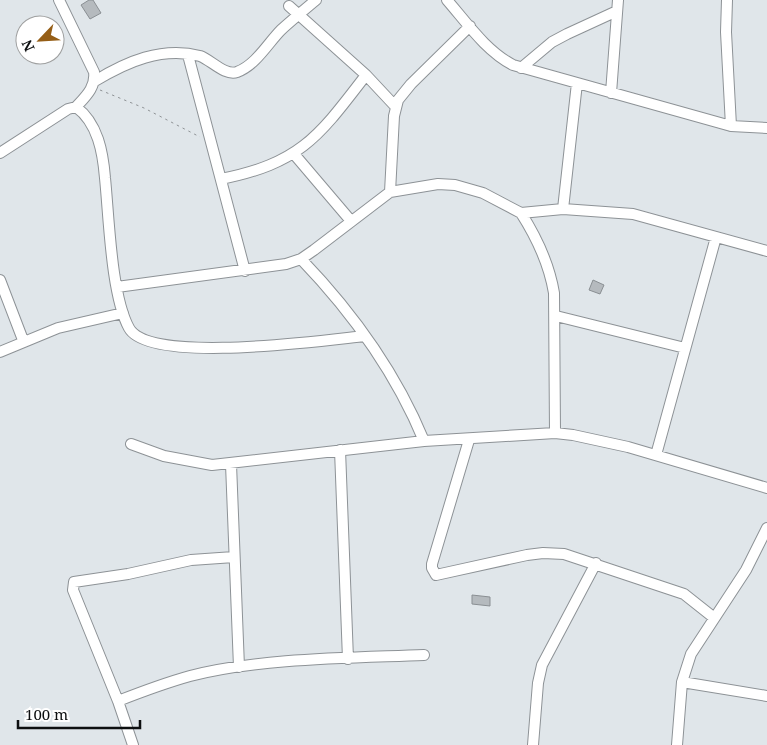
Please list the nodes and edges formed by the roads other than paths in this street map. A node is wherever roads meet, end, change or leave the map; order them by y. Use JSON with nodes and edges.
{"nodes":[{"id":1,"x":59,"y":0,"type":"edge"},
{"id":2,"x":316,"y":0,"type":"edge"},
{"id":3,"x":447,"y":0,"type":"edge"},
{"id":4,"x":618,"y":0,"type":"edge"},
{"id":5,"x":727,"y":0,"type":"edge"},
{"id":6,"x":289,"y":6,"type":"dead end"},
{"id":7,"x":617,"y":11,"type":"junction"},
{"id":8,"x":299,"y":14,"type":"junction"},
{"id":9,"x":470,"y":26,"type":"junction"},
{"id":10,"x":188,"y":54,"type":"junction"},
{"id":11,"x":521,"y":68,"type":"junction"},
{"id":12,"x":366,"y":75,"type":"junction"},
{"id":13,"x":577,"y":83,"type":"junction"},
{"id":14,"x":94,"y":84,"type":"junction"},
{"id":15,"x":611,"y":94,"type":"junction"},
{"id":16,"x":395,"y":106,"type":"junction"},
{"id":17,"x":76,"y":107,"type":"junction"},
{"id":18,"x":731,"y":126,"type":"junction"},
{"id":19,"x":767,"y":128,"type":"edge"},
{"id":20,"x":0,"y":153,"type":"edge"},
{"id":21,"x":294,"y":154,"type":"junction"},
{"id":22,"x":220,"y":179,"type":"junction"},
{"id":23,"x":390,"y":192,"type":"junction"},
{"id":24,"x":563,"y":208,"type":"junction"},
{"id":25,"x":521,"y":213,"type":"junction"},
{"id":26,"x":351,"y":221,"type":"junction"},
{"id":27,"x":716,"y":237,"type":"junction"},
{"id":28,"x":767,"y":251,"type":"edge"},
{"id":29,"x":301,"y":259,"type":"junction"},
{"id":30,"x":245,"y":271,"type":"junction"},
{"id":31,"x":0,"y":280,"type":"edge"},
{"id":32,"x":118,"y":287,"type":"junction"},
{"id":33,"x":123,"y":313,"type":"junction"},
{"id":34,"x":556,"y":316,"type":"junction"},
{"id":35,"x":365,"y":336,"type":"junction"},
{"id":36,"x":24,"y":340,"type":"junction"},
{"id":37,"x":685,"y":348,"type":"junction"},
{"id":38,"x":0,"y":352,"type":"edge"},
{"id":39,"x":555,"y":433,"type":"junction"},
{"id":40,"x":469,"y":440,"type":"junction"},
{"id":41,"x":424,"y":441,"type":"junction"},
{"id":42,"x":131,"y":444,"type":"dead end"},
{"id":43,"x":340,"y":450,"type":"junction"},
{"id":44,"x":656,"y":455,"type":"junction"},
{"id":45,"x":231,"y":464,"type":"junction"},
{"id":46,"x":767,"y":488,"type":"edge"},
{"id":47,"x":767,"y":528,"type":"edge"},
{"id":48,"x":763,"y":549,"type":"edge"},
{"id":49,"x":234,"y":557,"type":"junction"},
{"id":50,"x":596,"y":563,"type":"junction"},
{"id":51,"x":713,"y":618,"type":"junction"},
{"id":52,"x":424,"y":655,"type":"dead end"},
{"id":53,"x":348,"y":659,"type":"junction"},
{"id":54,"x":239,"y":667,"type":"junction"},
{"id":55,"x":682,"y":682,"type":"junction"},
{"id":56,"x":767,"y":696,"type":"edge"},
{"id":57,"x":118,"y":700,"type":"junction"},
{"id":58,"x":133,"y":745,"type":"edge"},
{"id":59,"x":533,"y":745,"type":"edge"},
{"id":60,"x":677,"y":745,"type":"edge"}],
"edges":[{"from":1,"to":14,"type":"street"},
{"from":2,"to":8,"type":"street"},
{"from":3,"to":9,"type":"street"},
{"from":4,"to":7,"type":"street"},
{"from":5,"to":18,"type":"street"},
{"from":6,"to":8,"type":"street"},
{"from":7,"to":11,"type":"street"},
{"from":7,"to":15,"type":"street"},
{"from":8,"to":10,"type":"street"},
{"from":8,"to":12,"type":"street"},
{"from":9,"to":11,"type":"street"},
{"from":9,"to":16,"type":"street"},
{"from":10,"to":14,"type":"street"},
{"from":10,"to":22,"type":"street"},
{"from":11,"to":13,"type":"street"},
{"from":12,"to":16,"type":"street"},
{"from":12,"to":21,"type":"street"},
{"from":13,"to":15,"type":"street"},
{"from":13,"to":24,"type":"street"},
{"from":14,"to":17,"type":"street"},
{"from":15,"to":18,"type":"street"},
{"from":16,"to":23,"type":"street"},
{"from":17,"to":20,"type":"street"},
{"from":17,"to":32,"type":"street"},
{"from":18,"to":19,"type":"street"},
{"from":21,"to":22,"type":"street"},
{"from":21,"to":26,"type":"street"},
{"from":22,"to":30,"type":"street"},
{"from":23,"to":25,"type":"street"},
{"from":23,"to":26,"type":"street"},
{"from":24,"to":25,"type":"street"},
{"from":24,"to":27,"type":"street"},
{"from":25,"to":34,"type":"street"},
{"from":26,"to":29,"type":"street"},
{"from":27,"to":28,"type":"street"},
{"from":27,"to":37,"type":"street"},
{"from":29,"to":30,"type":"street"},
{"from":29,"to":35,"type":"street"},
{"from":30,"to":32,"type":"street"},
{"from":31,"to":36,"type":"street"},
{"from":32,"to":33,"type":"street"},
{"from":33,"to":35,"type":"street"},
{"from":33,"to":36,"type":"street"},
{"from":34,"to":37,"type":"street"},
{"from":34,"to":39,"type":"street"},
{"from":35,"to":41,"type":"street"},
{"from":36,"to":38,"type":"street"},
{"from":37,"to":44,"type":"street"},
{"from":39,"to":40,"type":"street"},
{"from":39,"to":44,"type":"street"},
{"from":40,"to":41,"type":"street"},
{"from":40,"to":50,"type":"street"},
{"from":41,"to":43,"type":"street"},
{"from":42,"to":45,"type":"street"},
{"from":43,"to":45,"type":"street"},
{"from":43,"to":53,"type":"street"},
{"from":44,"to":46,"type":"street"},
{"from":45,"to":49,"type":"street"},
{"from":47,"to":48,"type":"street"},
{"from":48,"to":51,"type":"street"},
{"from":49,"to":54,"type":"street"},
{"from":49,"to":57,"type":"street"},
{"from":50,"to":51,"type":"street"},
{"from":50,"to":59,"type":"street"},
{"from":51,"to":55,"type":"street"},
{"from":52,"to":53,"type":"street"},
{"from":53,"to":54,"type":"street"},
{"from":54,"to":57,"type":"street"},
{"from":55,"to":56,"type":"street"},
{"from":55,"to":60,"type":"street"},
{"from":57,"to":58,"type":"street"}]}
